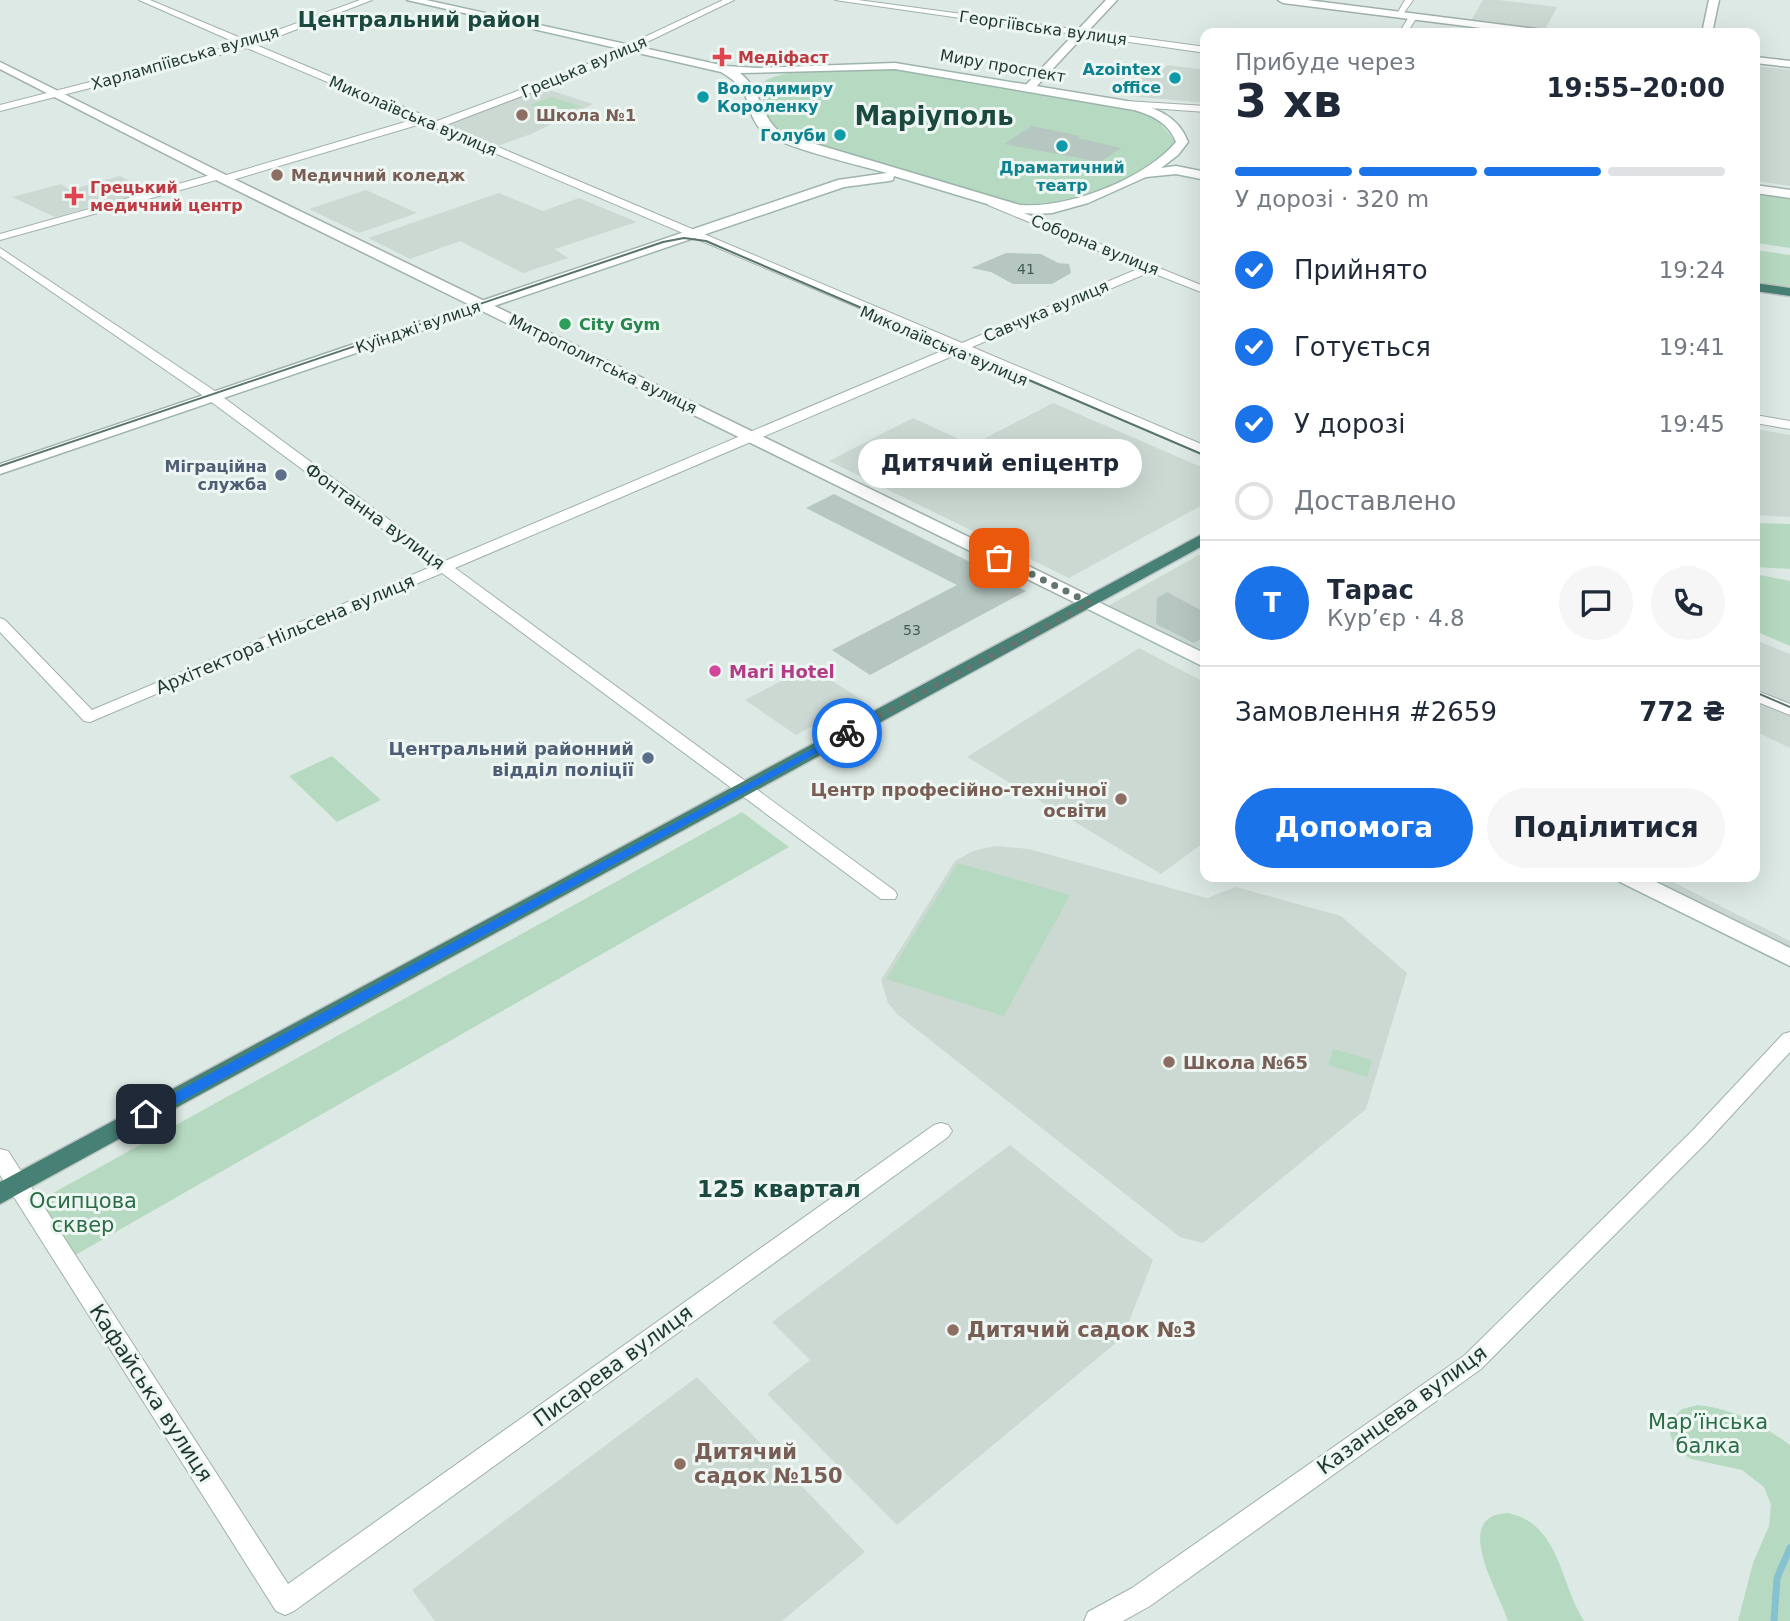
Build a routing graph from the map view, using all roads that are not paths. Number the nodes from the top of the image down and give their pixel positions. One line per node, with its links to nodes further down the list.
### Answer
1 (143, 0): 16 (street, Миколаївська вулиця)
2 (368, 0): 16 (street, Харлампіївська вулиця)
3 (412, 0): 17 (main road, Миру проспект)
4 (730, 0): 17 (street, Грецька вулиця)
5 (839, 0): 15 (street, Георгіївська вулиця)
6 (1112, 0): 15 (main road)
7 (1283, 0): 10 (main road)
8 (1409, 0): 10 (street)
9 (1714, 0): 14 (main road)
10 (1398, 15): 11 (main road)
11 (1413, 17): 12 (street); 13 (main road)
12 (1407, 28)
13 (1503, 28)
14 (1708, 28)
15 (1081, 33): 18 (street, Георгіївська вулиця); 25 (main road)
16 (247, 45): 26 (street, Харлампіївська вулиця); 30 (street, Миколаївська вулиця)
17 (632, 49): 22 (main road, Миру проспект); 31 (street, Грецька вулиця)
18 (1200, 49)
19 (1760, 61): 20 (main road)
20 (1790, 64)
21 (0, 65): 26 (main road, Митрополитська вулиця)
22 (725, 69): 23 (main road, Миру проспект); 24 (main road, Миру проспект)
23 (784, 70): 24 (main road, Миру проспект); 25 (main road, Миру проспект)
24 (751, 88): 33 (main road)
25 (1029, 88): 27 (main road, Миру проспект)
26 (56, 94): 28 (street, Харлампіївська вулиця); 37 (main road, Митрополитська вулиця)
27 (1118, 103): 29 (street); 32 (main road, Миру проспект)
28 (0, 108)
29 (1200, 109)
30 (423, 120): 31 (street, Миколаївська вулиця); 37 (street)
31 (436, 125): 42 (street, Миколаївська вулиця)
32 (1169, 156): 34 (main road); 35 (main road)
33 (845, 158): 38 (main road); 42 (main road, Куїнджі вулиця)
34 (1183, 171): 35 (main road); 36 (main road)
35 (1143, 174): 41 (main road)
36 (1200, 175)
37 (221, 178): 43 (street); 49 (main road, Митрополитська вулиця)
38 (919, 180): 41 (main road); 42 (main road, Куїнджі вулиця)
39 (1760, 190): 40 (main road)
40 (1790, 194)
41 (985, 200): 45 (street, Соборна вулиця)
42 (689, 233): 49 (main road, Куїнджі вулиця); 50 (street, Миколаївська вулиця)
43 (0, 237)
44 (0, 251): 51 (street, Фонтанна вулиця)
45 (1149, 268): 47 (street, Соборна вулиця); 50 (street, Савчука вулиця)
46 (1760, 288): 48 (highway)
47 (1200, 289)
48 (1790, 292)
49 (479, 303): 51 (main road, Куїнджі вулиця); 54 (main road, Митрополитська вулиця)
50 (958, 349): 54 (street, Савчука вулиця); 55 (street, Миколаївська вулиця); 56 (street, Миколаївська вулиця)
51 (210, 394): 57 (main road, Куїнджі вулиця); 58 (main road, Куїнджі вулиця); 60 (street, Фонтанна вулиця)
52 (1760, 420): 53 (street)
53 (1790, 425)
54 (750, 436): 60 (street, Архітектора Нільсена вулиця); 61 (main road, Митрополитська вулиця)
55 (1200, 449)
56 (1200, 455)
57 (0, 461)
58 (0, 468)
59 (1200, 540): 61 (highway)
60 (443, 566): 62 (street, Архітектора Нільсена вулиця); 68 (street, Фонтанна вулиця)
61 (1090, 603): 63 (main road, Митрополитська вулиця); 68 (highway)
62 (0, 623)
63 (1200, 659)
64 (1760, 688): 66 (street)
65 (1760, 697): 67 (street)
66 (1790, 701)
67 (1790, 710)
68 (744, 789): 70 (street, Фонтанна вулиця); 75 (highway)
69 (1638, 882): 71 (main road)
70 (888, 895)
71 (1790, 958)
72 (1790, 1039): 77 (street, Казанцева вулиця)
73 (941, 1130): 76 (street, Писарева вулиця)
74 (0, 1157): 75 (street, Кафайська вулиця)
75 (9, 1189): 76 (street, Кафайська вулиця)
76 (285, 1602)
77 (1097, 1621)

